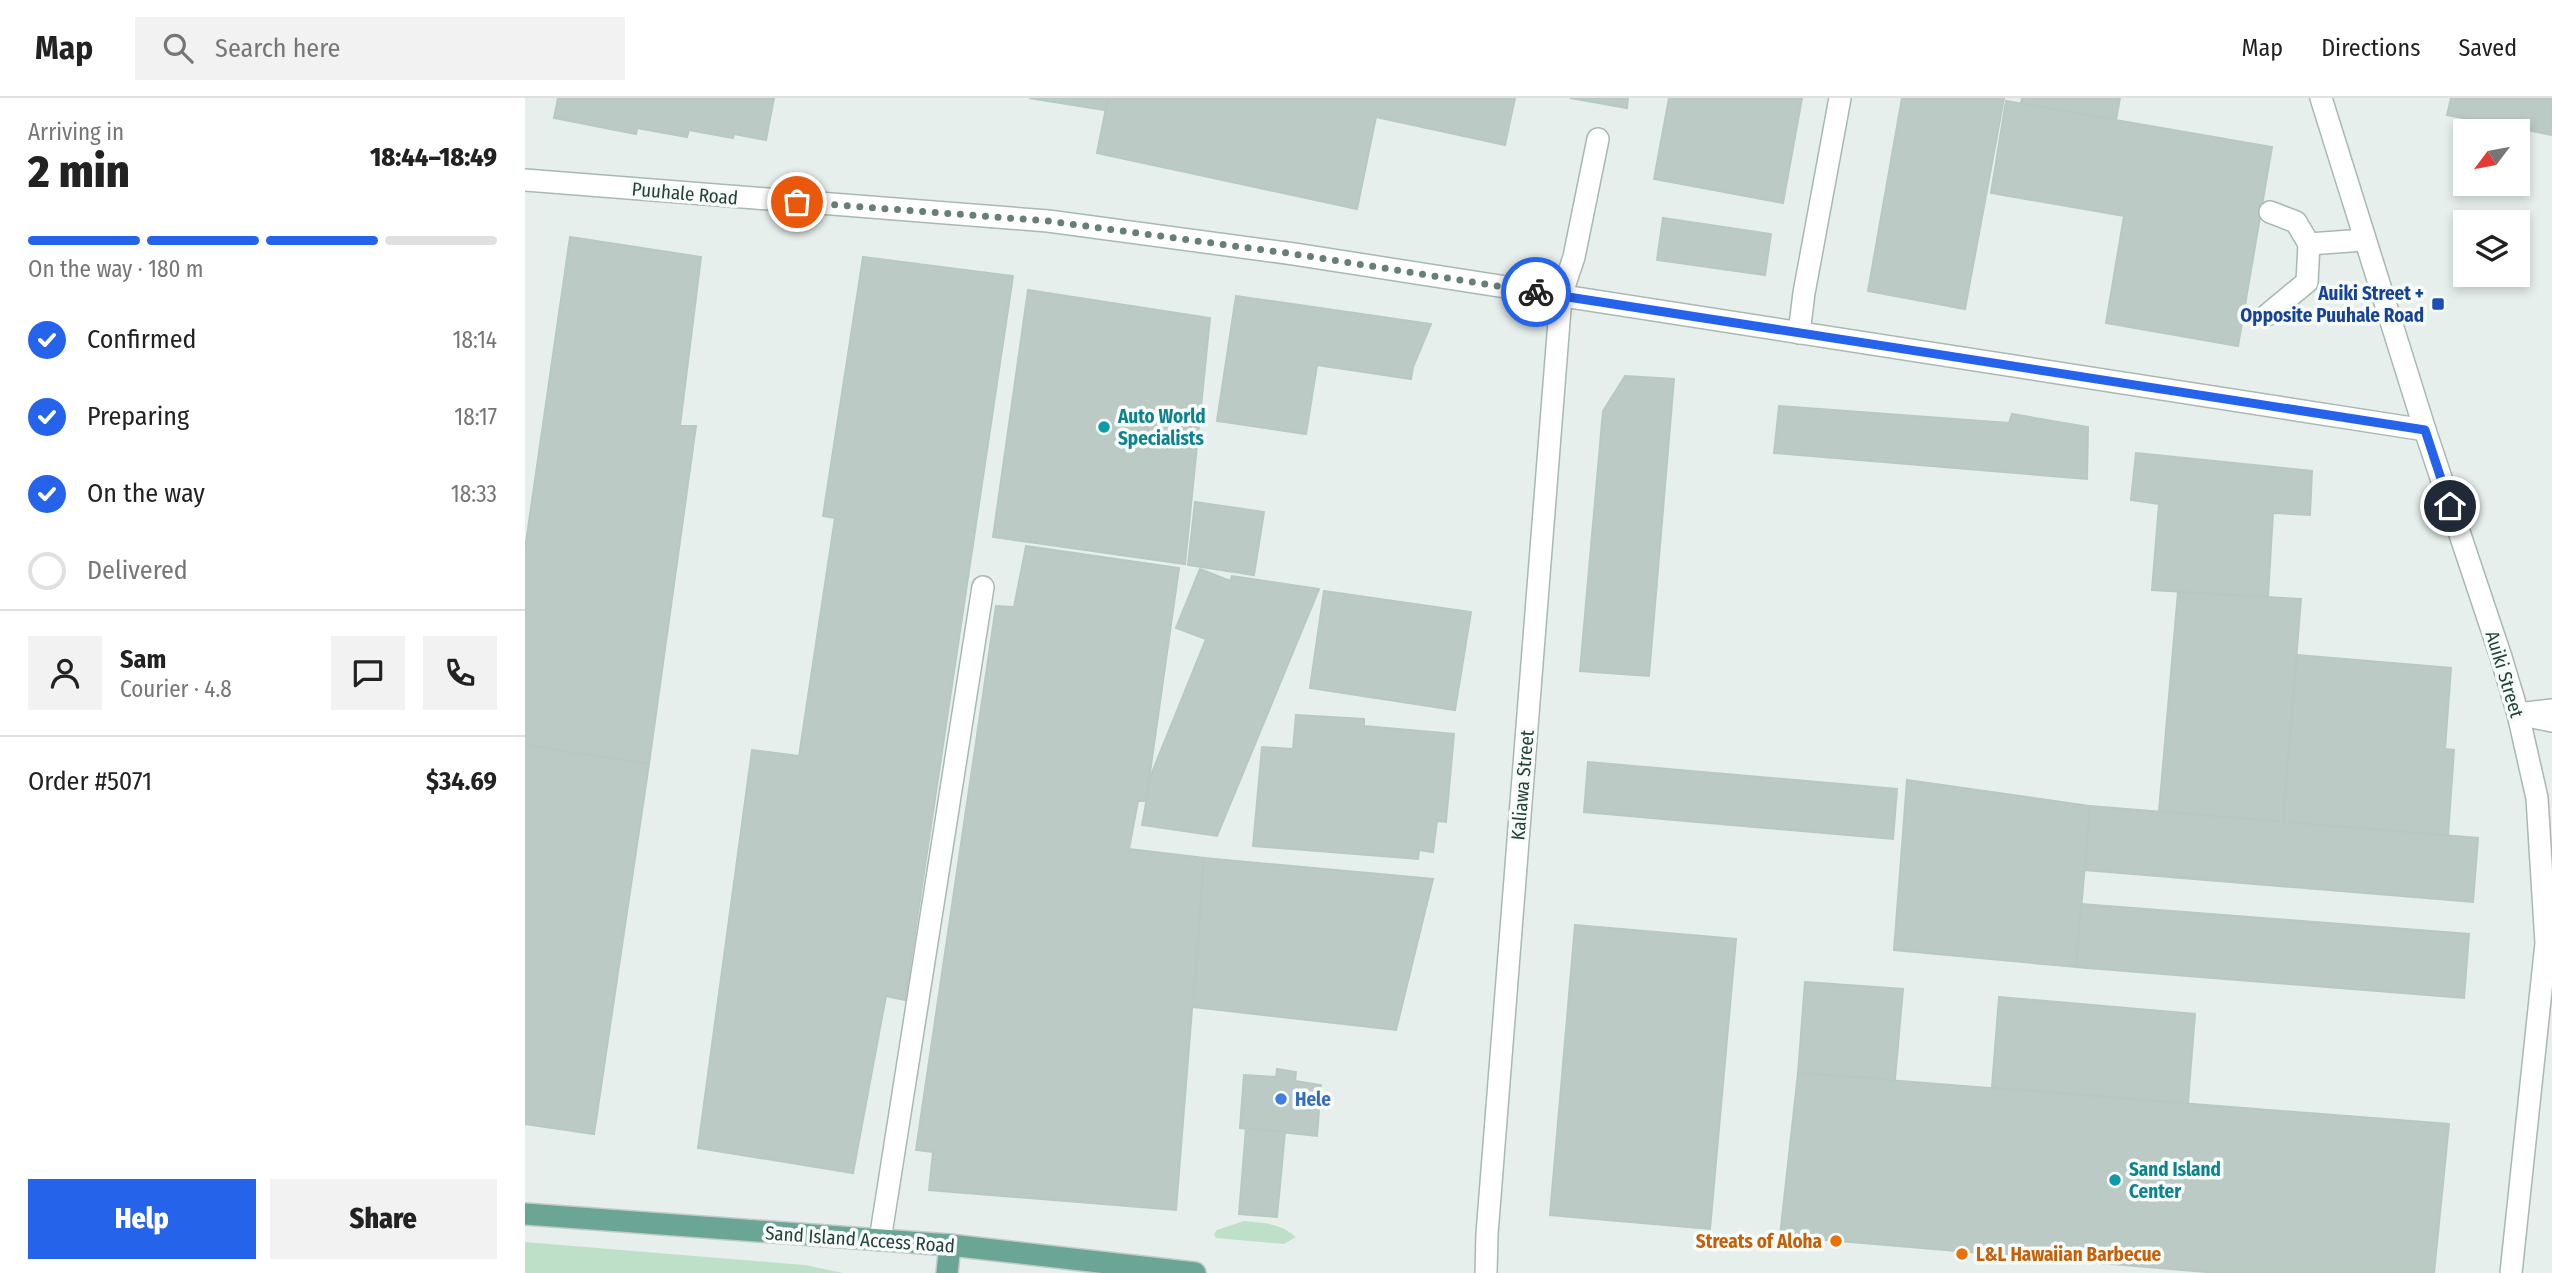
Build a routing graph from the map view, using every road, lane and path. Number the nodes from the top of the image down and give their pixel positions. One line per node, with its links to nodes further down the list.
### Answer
1 (1840, 98): 10 (street)
2 (2321, 98): 6 (street, Auiki Street)
3 (1598, 139): 8 (street, Kaliawa Street)
4 (525, 180): 8 (street, Puuhale Road)
5 (2270, 212): 7 (street)
6 (2364, 240): 7 (street); 11 (street, Auiki Street)
7 (2309, 244): 9 (street)
8 (1561, 296): 10 (street, Puuhale Road); 21 (street, Kaliawa Street)
9 (2267, 315)
10 (1799, 334): 11 (street, Puuhale Road)
11 (2425, 430): 14 (street, Auiki Street)
12 (982, 587): 17 (street)
13 (2552, 710): 14 (street)
14 (2518, 714): 15 (street); 22 (street, Auiki Street)
15 (2552, 721)
16 (525, 1214): 17 (main road, Sand Island Access Road)
17 (880, 1240): 18 (main road, Sand Island Access Road)
18 (950, 1245): 19 (main road); 20 (main road, Sand Island Access Road)
19 (947, 1273)
20 (1195, 1273)
21 (1486, 1273)
22 (2511, 1273)

